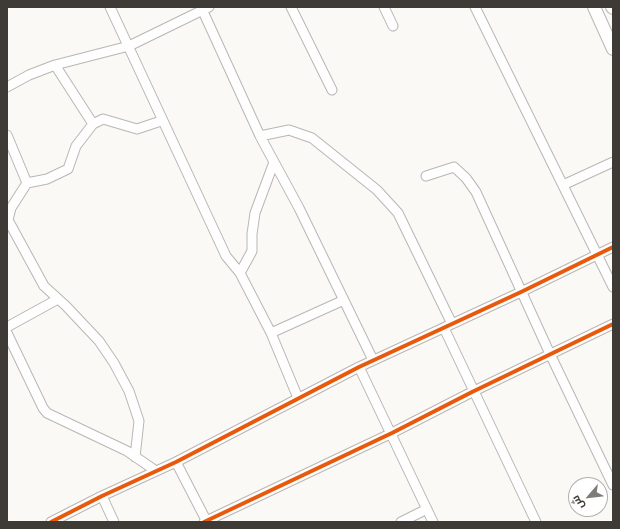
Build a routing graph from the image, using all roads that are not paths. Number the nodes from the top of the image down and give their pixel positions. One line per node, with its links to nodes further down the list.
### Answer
1 (110, 7): 8 (street)
2 (291, 7): 12 (street)
3 (384, 7): 7 (street)
4 (474, 7): 21 (street)
5 (594, 7): 9 (main road)
6 (204, 8): 8 (street); 16 (street)
7 (393, 26)
8 (129, 46): 10 (street); 13 (street)
9 (613, 49)
10 (55, 65): 11 (street); 14 (street)
11 (7, 87)
12 (332, 90)
13 (161, 121): 14 (street); 24 (street)
14 (93, 124): 20 (street)
15 (7, 135): 20 (street)
16 (260, 136): 17 (street); 30 (street)
17 (274, 162): 24 (street); 28 (street)
18 (613, 162): 21 (street)
19 (426, 176): 26 (street)
20 (27, 183): 27 (street)
21 (563, 185): 23 (street)
22 (613, 247): 23 (street)
23 (597, 255): 25 (street); 26 (street)
24 (240, 273): 33 (street)
25 (613, 287)
26 (521, 292): 30 (street); 34 (street)
27 (58, 298): 31 (street); 40 (street)
28 (344, 300): 33 (street); 35 (street)
29 (613, 324): 34 (street)
30 (448, 326): 35 (street); 37 (street)
31 (7, 327)
32 (7, 333): 40 (street)
33 (272, 333): 38 (street)
34 (550, 354): 37 (street); 43 (street)
35 (373, 360): 36 (street)
36 (359, 367): 38 (street); 39 (street)
37 (472, 392): 39 (street); 51 (street)
38 (298, 398): 41 (street)
39 (392, 433): 45 (street); 48 (street)
40 (135, 457): 42 (street)
41 (176, 462): 42 (street); 48 (street)
42 (156, 471): 44 (street)
43 (613, 485)
44 (102, 496): 46 (street); 47 (street)
45 (427, 509): 49 (street); 50 (street)
46 (51, 522)
47 (114, 522)
48 (206, 522)
49 (401, 522)
50 (433, 522)
51 (536, 522)

